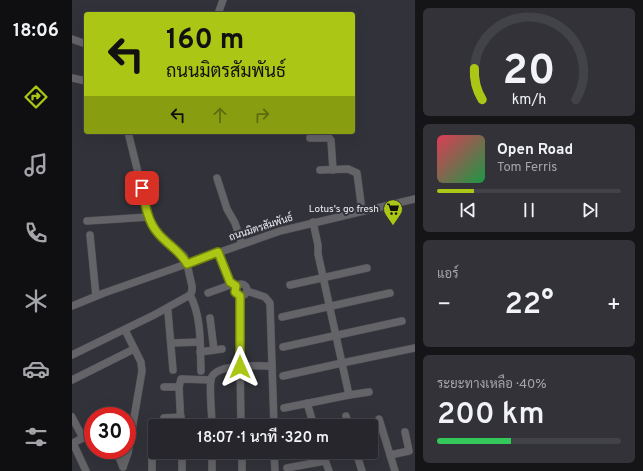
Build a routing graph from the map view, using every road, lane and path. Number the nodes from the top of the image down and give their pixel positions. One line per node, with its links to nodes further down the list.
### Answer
1 (223, 0): 2 (street)
2 (219, 12)
3 (72, 39): 4 (street)
4 (84, 43)
5 (72, 78): 6 (street)
6 (84, 81)
7 (128, 134): 14 (street)
8 (310, 138): 10 (street)
9 (320, 170): 10 (street)
10 (333, 170): 13 (street)
11 (217, 178): 18 (street)
12 (415, 199): 13 (street, ถนนมิตรสัมพันธ์)
13 (362, 211): 16 (street, ถนนมิตรสัมพันธ์)
14 (148, 217): 15 (street); 20 (street)
15 (87, 222)
16 (311, 223): 18 (street, ถนนมิตรสัมพันธ์); 22 (street)
17 (90, 235): 29 (street)
18 (242, 244): 19 (street, ถนนมิตรสัมพันธ์)
19 (220, 251): 20 (street, ถนนมิตรสัมพันธ์); 23 (street)
20 (187, 264): 28 (street); 29 (street, ถนนมิตรสัมพันธ์)
21 (367, 268): 22 (street)
22 (323, 278): 24 (street); 32 (street)
23 (234, 285): 25 (street); 26 (street); 30 (street)
24 (290, 285)
25 (247, 291): 30 (street); 49 (street)
26 (208, 293)
27 (390, 293): 32 (street)
28 (190, 295): 37 (street); 39 (street)
29 (96, 296): 31 (street, ถนนมิตรสัมพันธ์)
30 (240, 296): 50 (street)
31 (72, 306)
32 (330, 307): 34 (street); 38 (street)
33 (168, 312): 40 (street)
34 (282, 317)
35 (210, 318): 45 (street)
36 (402, 321): 38 (street)
37 (125, 330): 43 (street); 47 (street)
38 (336, 335): 41 (street); 48 (street)
39 (200, 342): 40 (street); 46 (street)
40 (172, 343): 51 (street)
41 (283, 347)
42 (415, 348): 48 (street)
43 (134, 349): 54 (street); 61 (street)
44 (222, 349): 45 (street)
45 (214, 350): 46 (street)
46 (200, 352): 52 (street)
47 (72, 355)
48 (342, 363): 53 (street); 59 (street)
49 (272, 366): 50 (street); 69 (street)
50 (240, 367): 55 (street); 68 (street)
51 (173, 370)
52 (201, 371)
53 (283, 376)
54 (72, 380)
55 (211, 380): 57 (street); 67 (street)
56 (164, 387): 57 (street)
57 (179, 387): 65 (street)
58 (369, 392): 59 (street)
59 (348, 395): 60 (street)
60 (307, 403): 62 (street); 70 (street)
61 (135, 407)
62 (284, 408)
63 (346, 416): 71 (street)
64 (72, 417): 74 (street)
65 (181, 417): 66 (street)
66 (164, 418)
67 (212, 419)
68 (241, 419)
69 (274, 419)
70 (312, 419)
71 (347, 419)
72 (380, 419): 75 (street)
73 (405, 432): 75 (street)
74 (82, 438): 86 (street)
75 (390, 455): 94 (street)
76 (120, 459): 77 (street)
77 (126, 459)
78 (152, 459): 87 (street)
79 (182, 459): 88 (street)
80 (212, 459): 89 (street)
81 (242, 459): 90 (street)
82 (274, 459): 91 (street)
83 (358, 459): 93 (street)
84 (325, 461): 85 (street); 92 (street)
85 (287, 468)
86 (86, 471)
87 (152, 471)
88 (182, 471)
89 (212, 471)
90 (242, 471)
91 (275, 471)
92 (328, 471)
93 (362, 471)
94 (395, 471)

